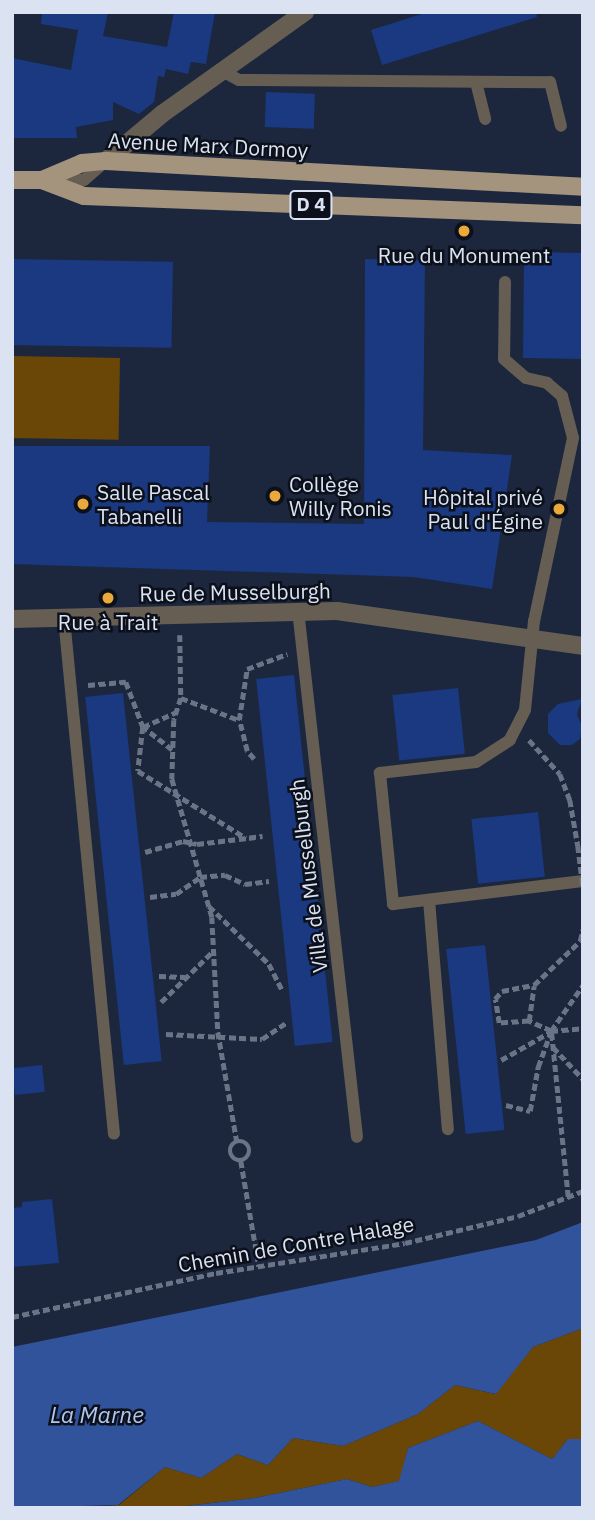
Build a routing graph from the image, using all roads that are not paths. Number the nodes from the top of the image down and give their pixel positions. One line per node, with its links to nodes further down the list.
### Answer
1 (305, 12): 2 (street)
2 (222, 71): 3 (lane); 6 (street)
3 (476, 82): 4 (lane); 5 (lane)
4 (485, 118)
5 (561, 126)
6 (106, 161): 8 (main road, Avenue Marx Dormoy / D 4); 9 (main road, Avenue Marx Dormoy / D 4)
7 (12, 180): 8 (main road, D 4)
8 (42, 180): 10 (main road, D 4)
9 (583, 187)
10 (583, 215)
11 (505, 282): 15 (lane)
12 (298, 610): 13 (street, Rue de Musselburgh); 15 (street, Rue de Musselburgh); 21 (lane, Villa de Musselburgh)
13 (64, 618): 14 (street, Rue de Musselburgh); 20 (lane)
14 (12, 619)
15 (531, 640): 16 (street, Rue de Musselburgh); 18 (lane)
16 (583, 646)
17 (583, 884): 18 (lane)
18 (429, 900): 19 (lane)
19 (448, 1129)
20 (114, 1133)
21 (357, 1137)

